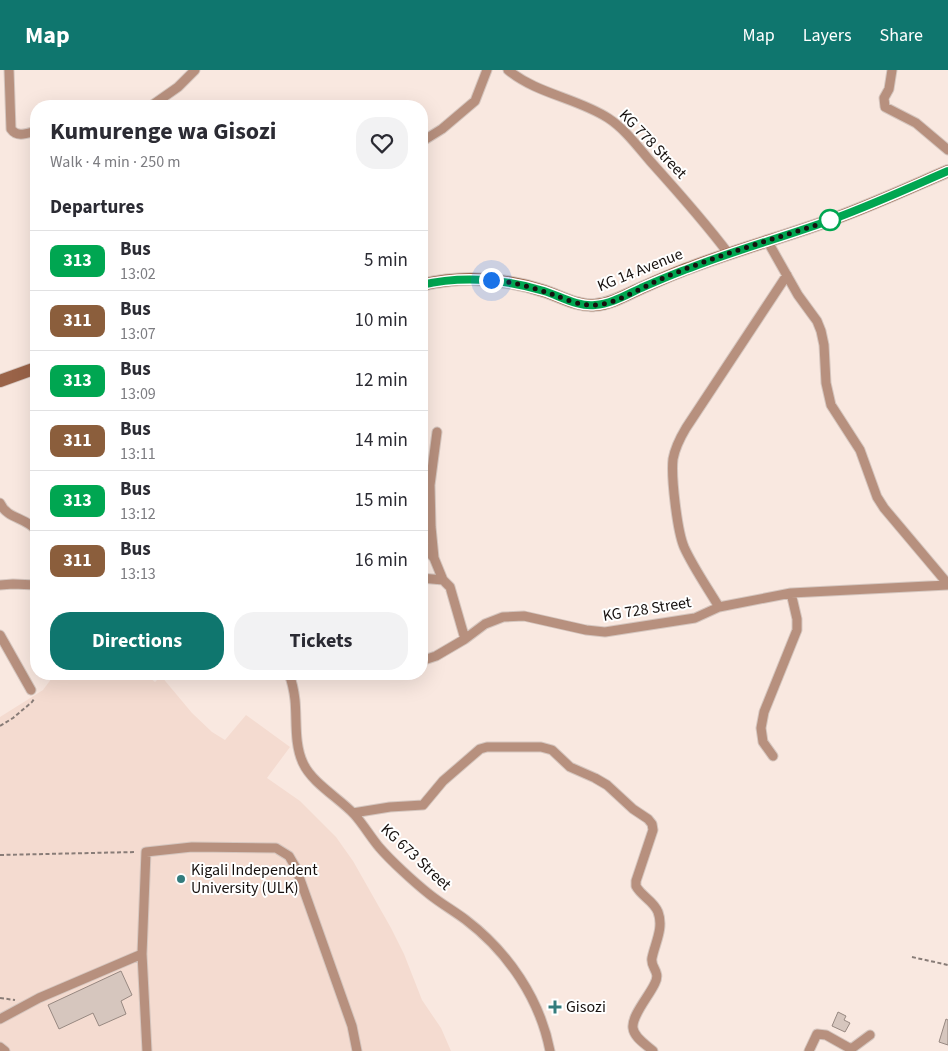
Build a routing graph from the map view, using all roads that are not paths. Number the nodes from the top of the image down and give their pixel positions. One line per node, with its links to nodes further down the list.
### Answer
1 (9, 70): 7 (street)
2 (194, 70): 6 (street)
3 (487, 70): 8 (street)
4 (508, 70): 12 (street, KG 778 Street)
5 (892, 70): 9 (street)
6 (160, 100)
7 (30, 132)
8 (428, 138)
9 (948, 150)
10 (948, 171): 11 (main road, KG 14 Avenue)
11 (768, 242): 12 (main road, KG 14 Avenue); 13 (street)
12 (728, 253): 14 (main road, KG 14 Avenue)
13 (787, 275): 26 (street); 28 (street)
14 (428, 283)
15 (30, 370): 16 (main road)
16 (0, 382)
17 (438, 432): 21 (street)
18 (0, 503): 19 (street)
19 (30, 525)
20 (428, 551): 21 (street)
21 (434, 558): 23 (street)
22 (428, 579): 23 (street)
23 (443, 580): 30 (street)
24 (0, 585): 25 (street)
25 (30, 585)
26 (948, 585): 27 (street, KG 728 Street)
27 (791, 592): 28 (street, KG 728 Street); 34 (street)
28 (719, 607): 30 (street, KG 728 Street)
29 (0, 635): 33 (street)
30 (465, 639): 31 (street, KG 728 Street)
31 (428, 659)
32 (290, 680): 35 (street, KG 673 Street)
33 (31, 690)
34 (772, 756)
35 (353, 813): 43 (street, KG 673 Street); 44 (street)
36 (142, 954): 37 (street); 41 (street); 42 (street)
37 (0, 1018)
38 (870, 1034): 45 (street)
39 (0, 1047): 40 (street)
40 (5, 1051)
41 (146, 1051)
42 (357, 1051)
43 (550, 1051)
44 (653, 1051)
45 (809, 1051)

